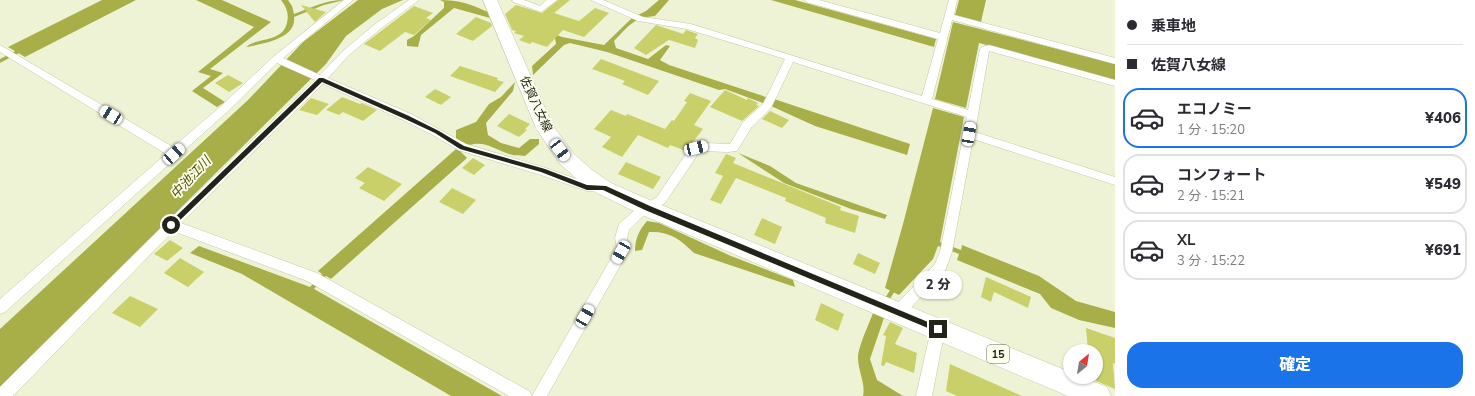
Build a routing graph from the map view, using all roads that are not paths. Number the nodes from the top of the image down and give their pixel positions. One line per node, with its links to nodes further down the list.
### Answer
1 (350, 0): 13 (street)
2 (415, 0): 15 (street)
3 (490, 0): 22 (main road, 佐賀八女線 / 15)
4 (516, 0): 5 (street)
5 (553, 0)
6 (595, 0): 12 (street)
7 (809, 0): 10 (street)
8 (953, 0): 9 (street)
9 (948, 16): 10 (street); 14 (street)
10 (943, 37): 17 (street)
11 (0, 48): 20 (street)
12 (790, 58): 17 (street); 23 (street)
13 (277, 59): 15 (street); 20 (street)
14 (1115, 61)
15 (321, 80): 22 (street); 24 (street)
16 (1115, 83): 18 (street)
17 (926, 101): 18 (street)
18 (973, 115): 19 (street)
19 (969, 134): 21 (street); 26 (street)
20 (174, 154): 25 (street)
21 (1115, 181)
22 (604, 188): 23 (main road, 佐賀八女線 / 15)
23 (647, 208): 26 (main road, 佐賀八女線 / 15); 30 (street)
24 (171, 225): 28 (street); 29 (street)
25 (0, 308)
26 (898, 312): 27 (main road, 15)
27 (938, 329): 31 (street); 32 (main road, 15)
28 (2, 396)
29 (524, 396)
30 (539, 396)
31 (924, 396)
32 (1098, 396)

